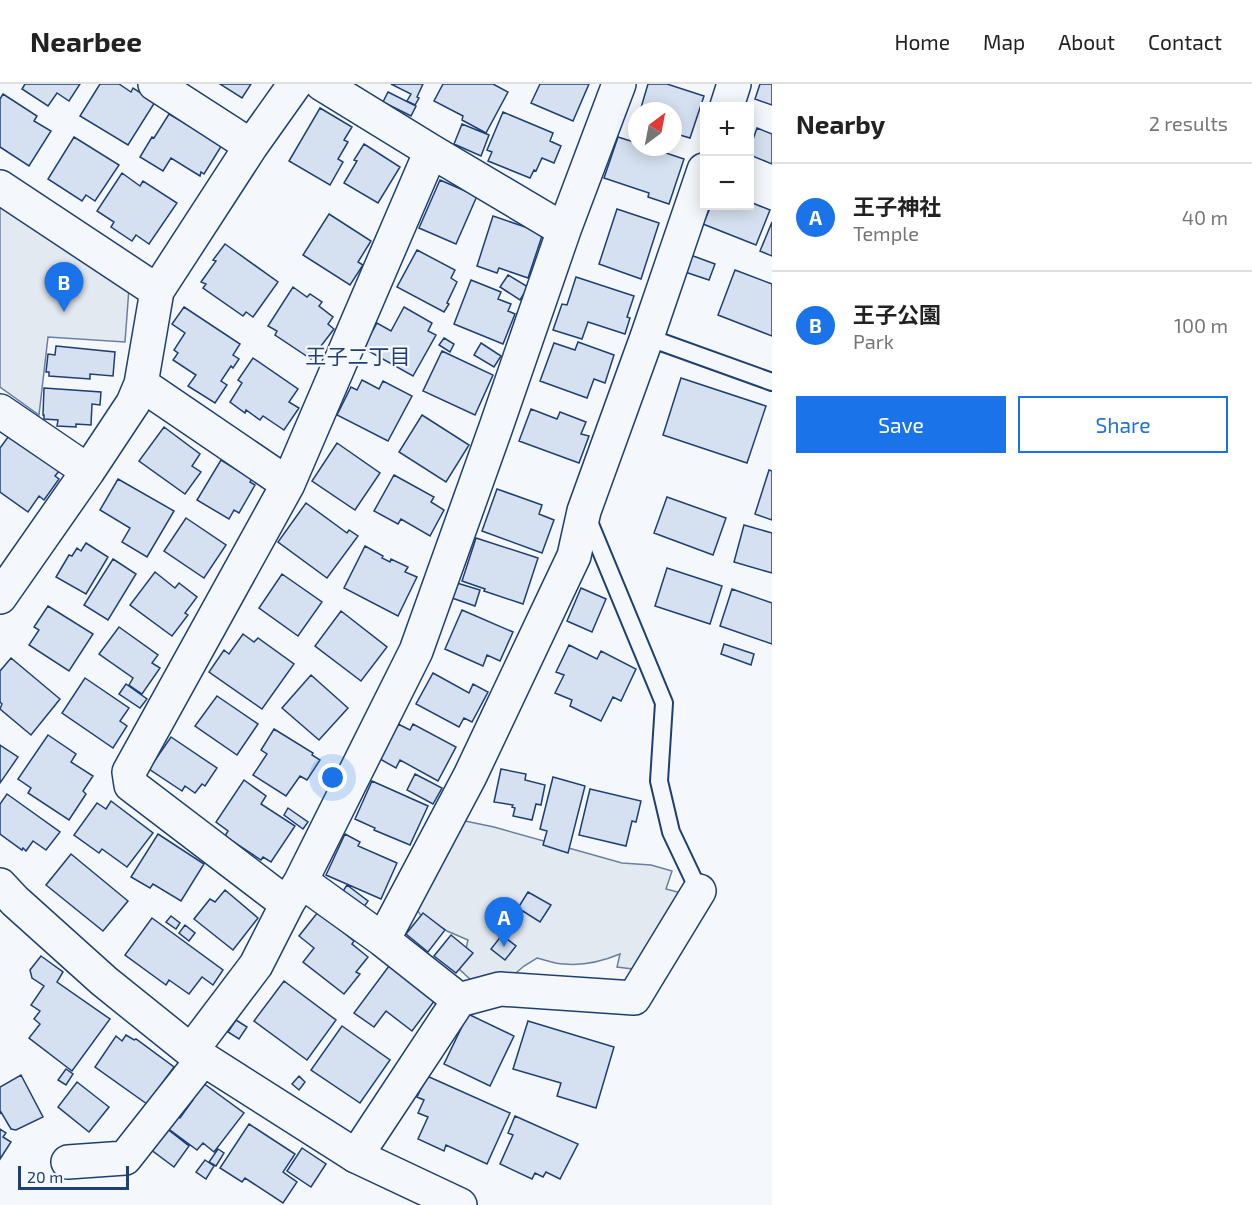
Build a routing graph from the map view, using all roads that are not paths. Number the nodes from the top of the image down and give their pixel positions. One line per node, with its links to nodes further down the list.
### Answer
1 (156, 84): 7 (street)
2 (295, 84): 7 (street)
3 (322, 84): 8 (street)
4 (619, 84): 11 (street)
5 (735, 84): 6 (street)
6 (728, 102)
7 (251, 146): 12 (street)
8 (430, 151): 11 (street); 18 (street)
9 (700, 184): 13 (street)
10 (0, 188): 12 (street)
11 (564, 230): 23 (street)
12 (157, 291): 15 (street)
13 (647, 337): 14 (lane); 19 (street)
14 (772, 382)
15 (141, 384): 17 (street); 18 (street)
16 (0, 411): 17 (street)
17 (88, 471): 20 (street)
18 (288, 484): 23 (street)
19 (584, 511): 22 (lane); 24 (street)
20 (0, 597)
21 (0, 885): 26 (street)
22 (699, 891): 25 (street)
23 (294, 893): 24 (street); 26 (street)
24 (383, 940): 25 (street)
25 (459, 1000): 27 (street)
26 (197, 1055): 27 (street); 28 (street)
27 (356, 1156): 29 (street)
28 (68, 1162)
29 (460, 1205)

